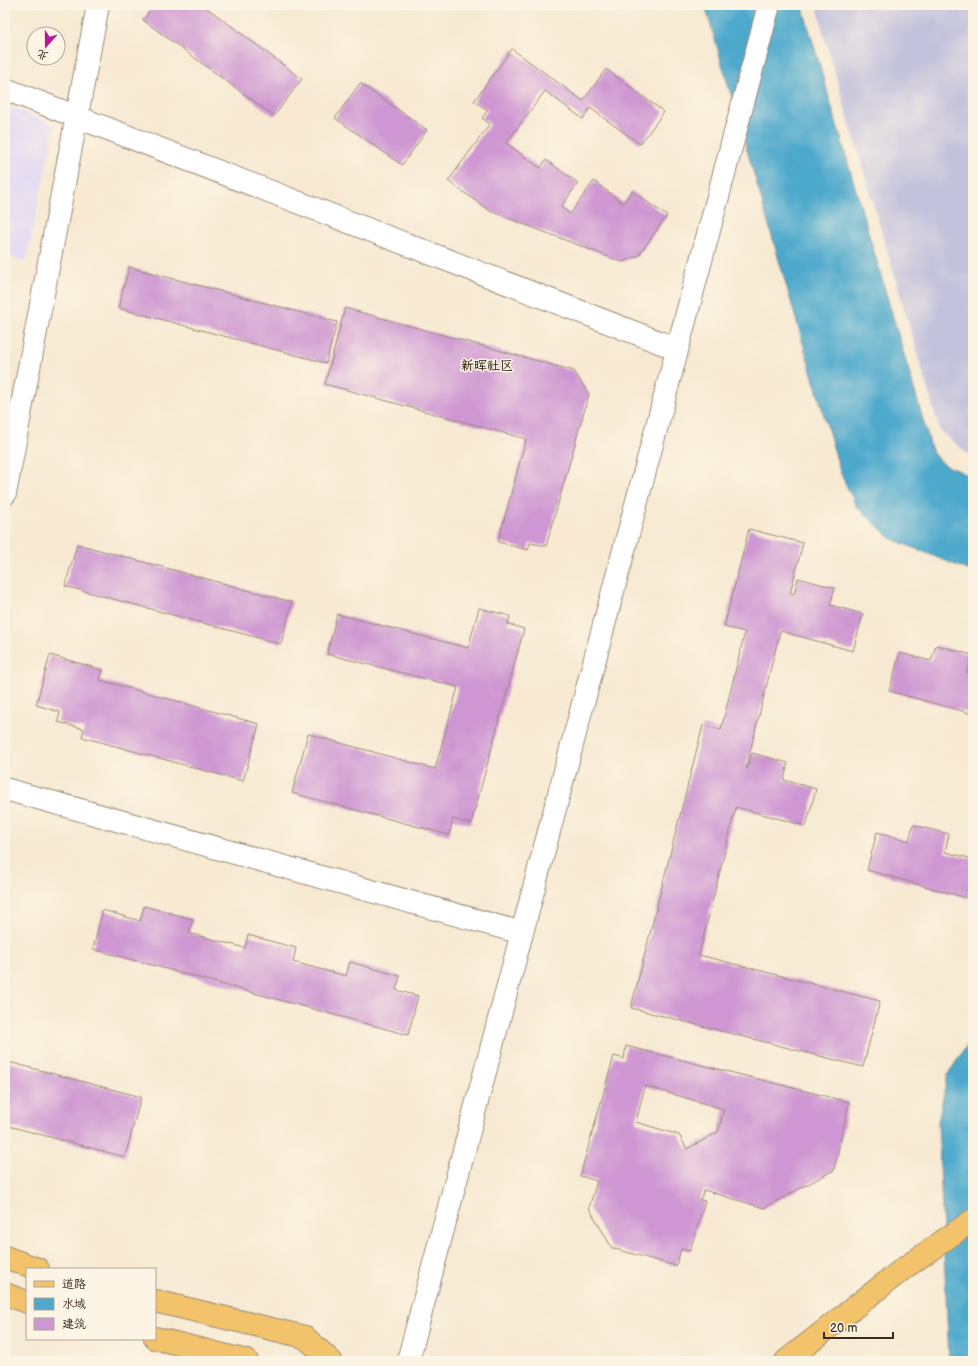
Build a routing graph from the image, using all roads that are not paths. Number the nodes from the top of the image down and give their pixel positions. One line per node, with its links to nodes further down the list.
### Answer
1 (98, 5): 4 (street)
2 (769, 5): 5 (street)
3 (5, 89): 4 (street)
4 (76, 117): 5 (street); 6 (street)
5 (677, 350): 8 (street)
6 (5, 494)
7 (5, 789): 8 (street)
8 (522, 933): 18 (street)
9 (973, 1220): 19 (main road)
10 (5, 1257): 11 (main road)
11 (35, 1268)
12 (5, 1294): 14 (main road)
13 (156, 1301): 17 (main road)
14 (26, 1302)
15 (156, 1338): 16 (main road)
16 (247, 1361)
17 (331, 1361)
18 (408, 1361)
19 (786, 1361)

